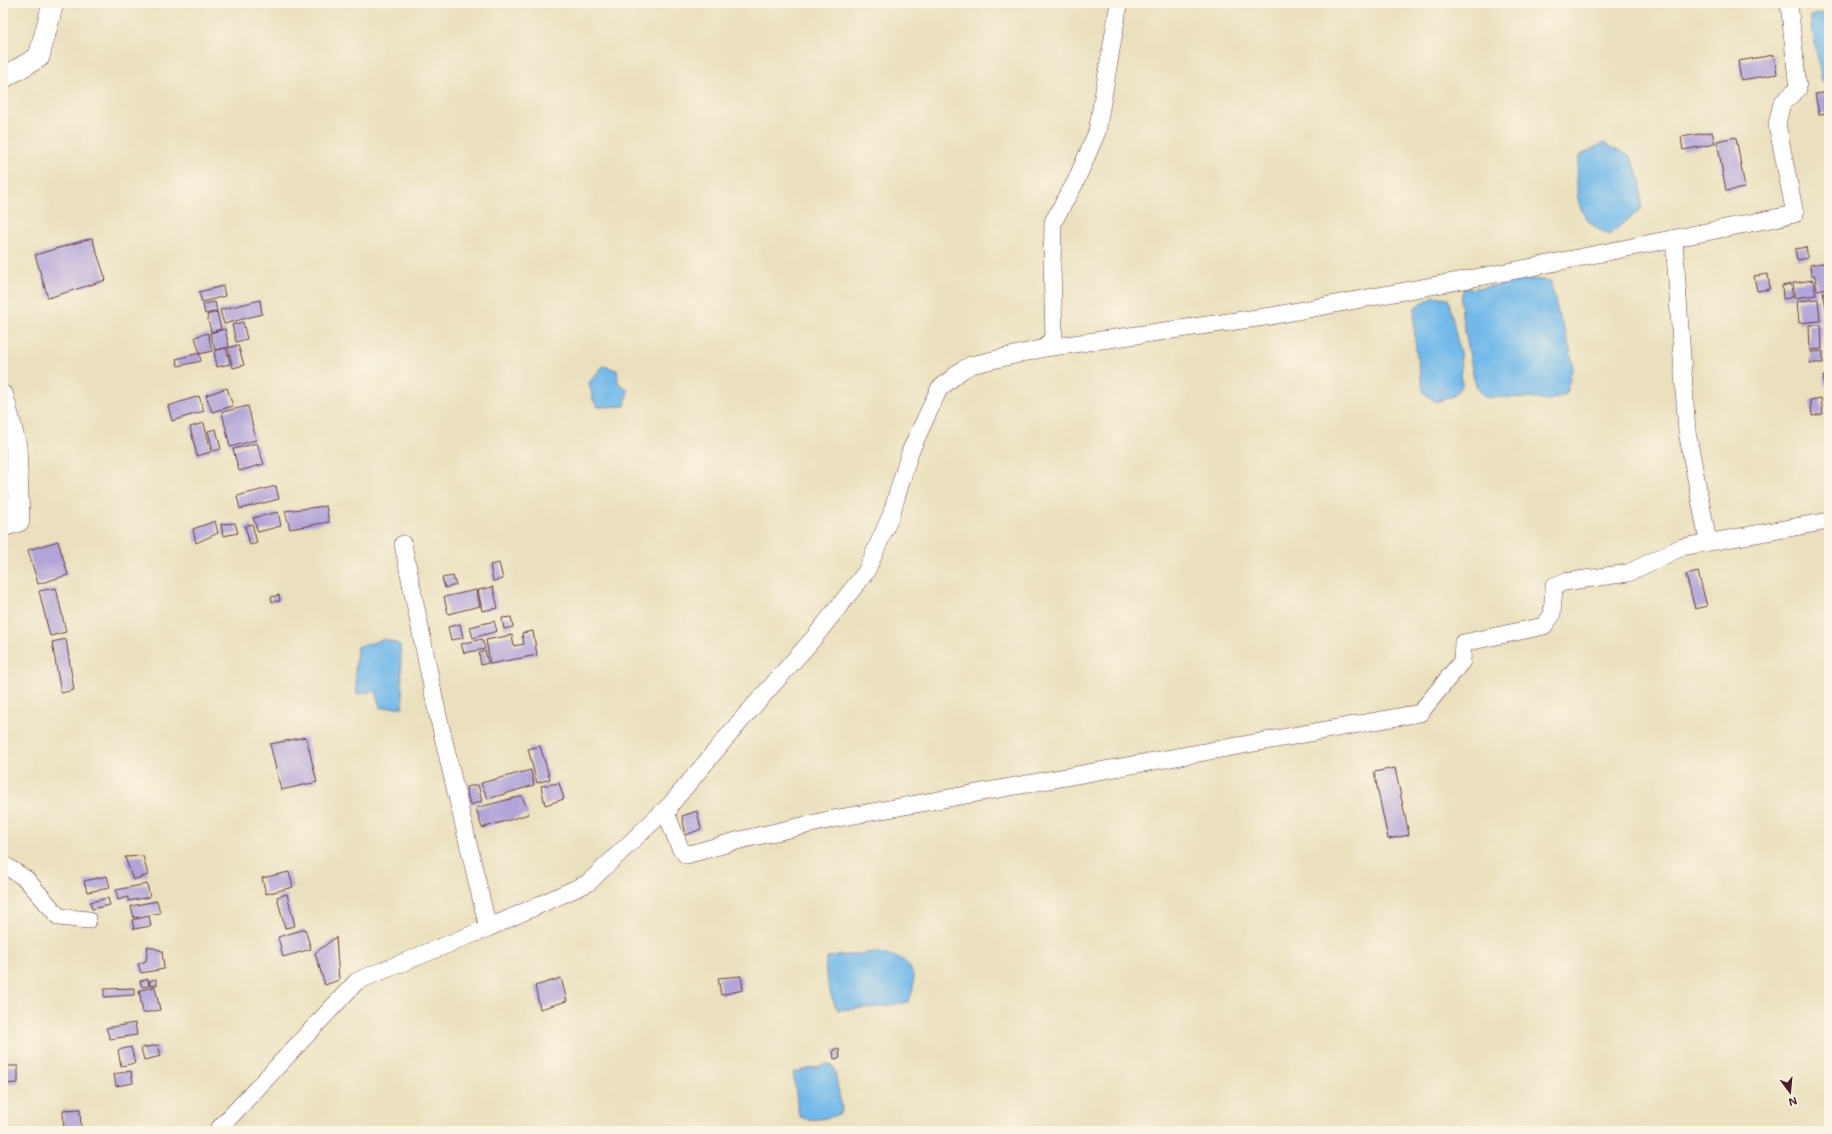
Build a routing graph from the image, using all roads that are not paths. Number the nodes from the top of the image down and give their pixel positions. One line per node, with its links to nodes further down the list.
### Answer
1 (53, 3): 4 (street)
2 (1119, 3): 6 (street)
3 (1793, 4): 5 (street)
4 (3, 78)
5 (1674, 238): 6 (street); 10 (street)
6 (1045, 348): 12 (street)
7 (3, 396): 9 (street)
8 (1829, 522): 10 (street)
9 (3, 526)
10 (1708, 541): 12 (street)
11 (403, 544): 15 (street)
12 (671, 804): 15 (street)
13 (3, 864): 14 (street)
14 (88, 920)
15 (488, 928): 16 (street)
16 (218, 1131)

